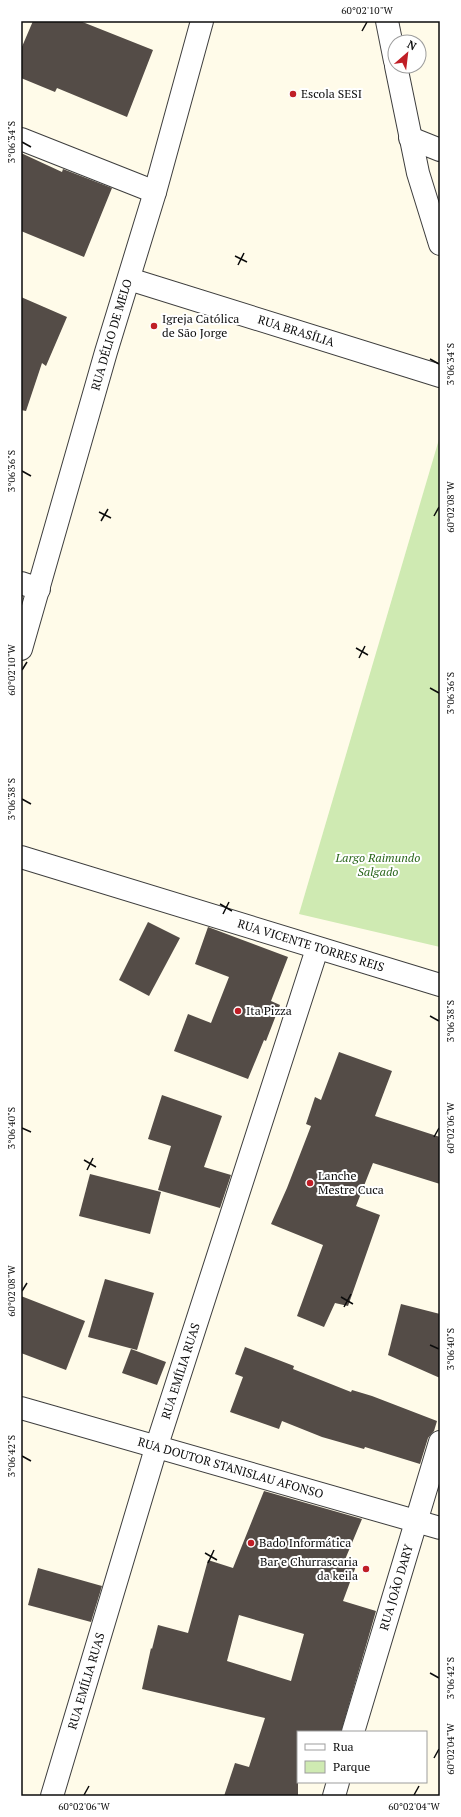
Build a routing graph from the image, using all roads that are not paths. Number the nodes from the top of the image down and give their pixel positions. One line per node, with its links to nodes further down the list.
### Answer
1 (202, 21): 8 (street, RUA DÉLIO DE MELO)
2 (387, 21): 3 (street)
3 (390, 34)
4 (398, 74): 5 (street)
5 (410, 138): 7 (street); 9 (street)
6 (21, 139): 8 (street)
7 (440, 150)
8 (155, 192): 10 (street, RUA DÉLIO DE MELO)
9 (440, 244)
10 (130, 278): 11 (street, RUA BRASÍLIA); 12 (street, RUA DÉLIO DE MELO)
11 (440, 376)
12 (30, 586): 13 (street, RUA DÉLIO DE MELO)
13 (21, 649)
14 (21, 857): 15 (street, RUA VICENTE TORRES REIS)
15 (317, 949): 16 (street, RUA VICENTE TORRES REIS); 19 (street, RUA EMÍLIA RUAS)
16 (440, 985)
17 (21, 1408): 19 (street, RUA DOUTOR STANISLAU AFONSO)
18 (440, 1442): 20 (street, RUA JOÃO DARY)
19 (157, 1446): 20 (street, RUA DOUTOR STANISLAU AFONSO); 24 (street, RUA EMÍLIA RUAS)
20 (415, 1521): 21 (street, RUA DOUTOR STANISLAU AFONSO); 22 (street, RUA JOÃO DARY)
21 (440, 1528)
22 (353, 1731)
23 (338, 1783): 25 (street)
24 (52, 1796)
25 (334, 1796)

